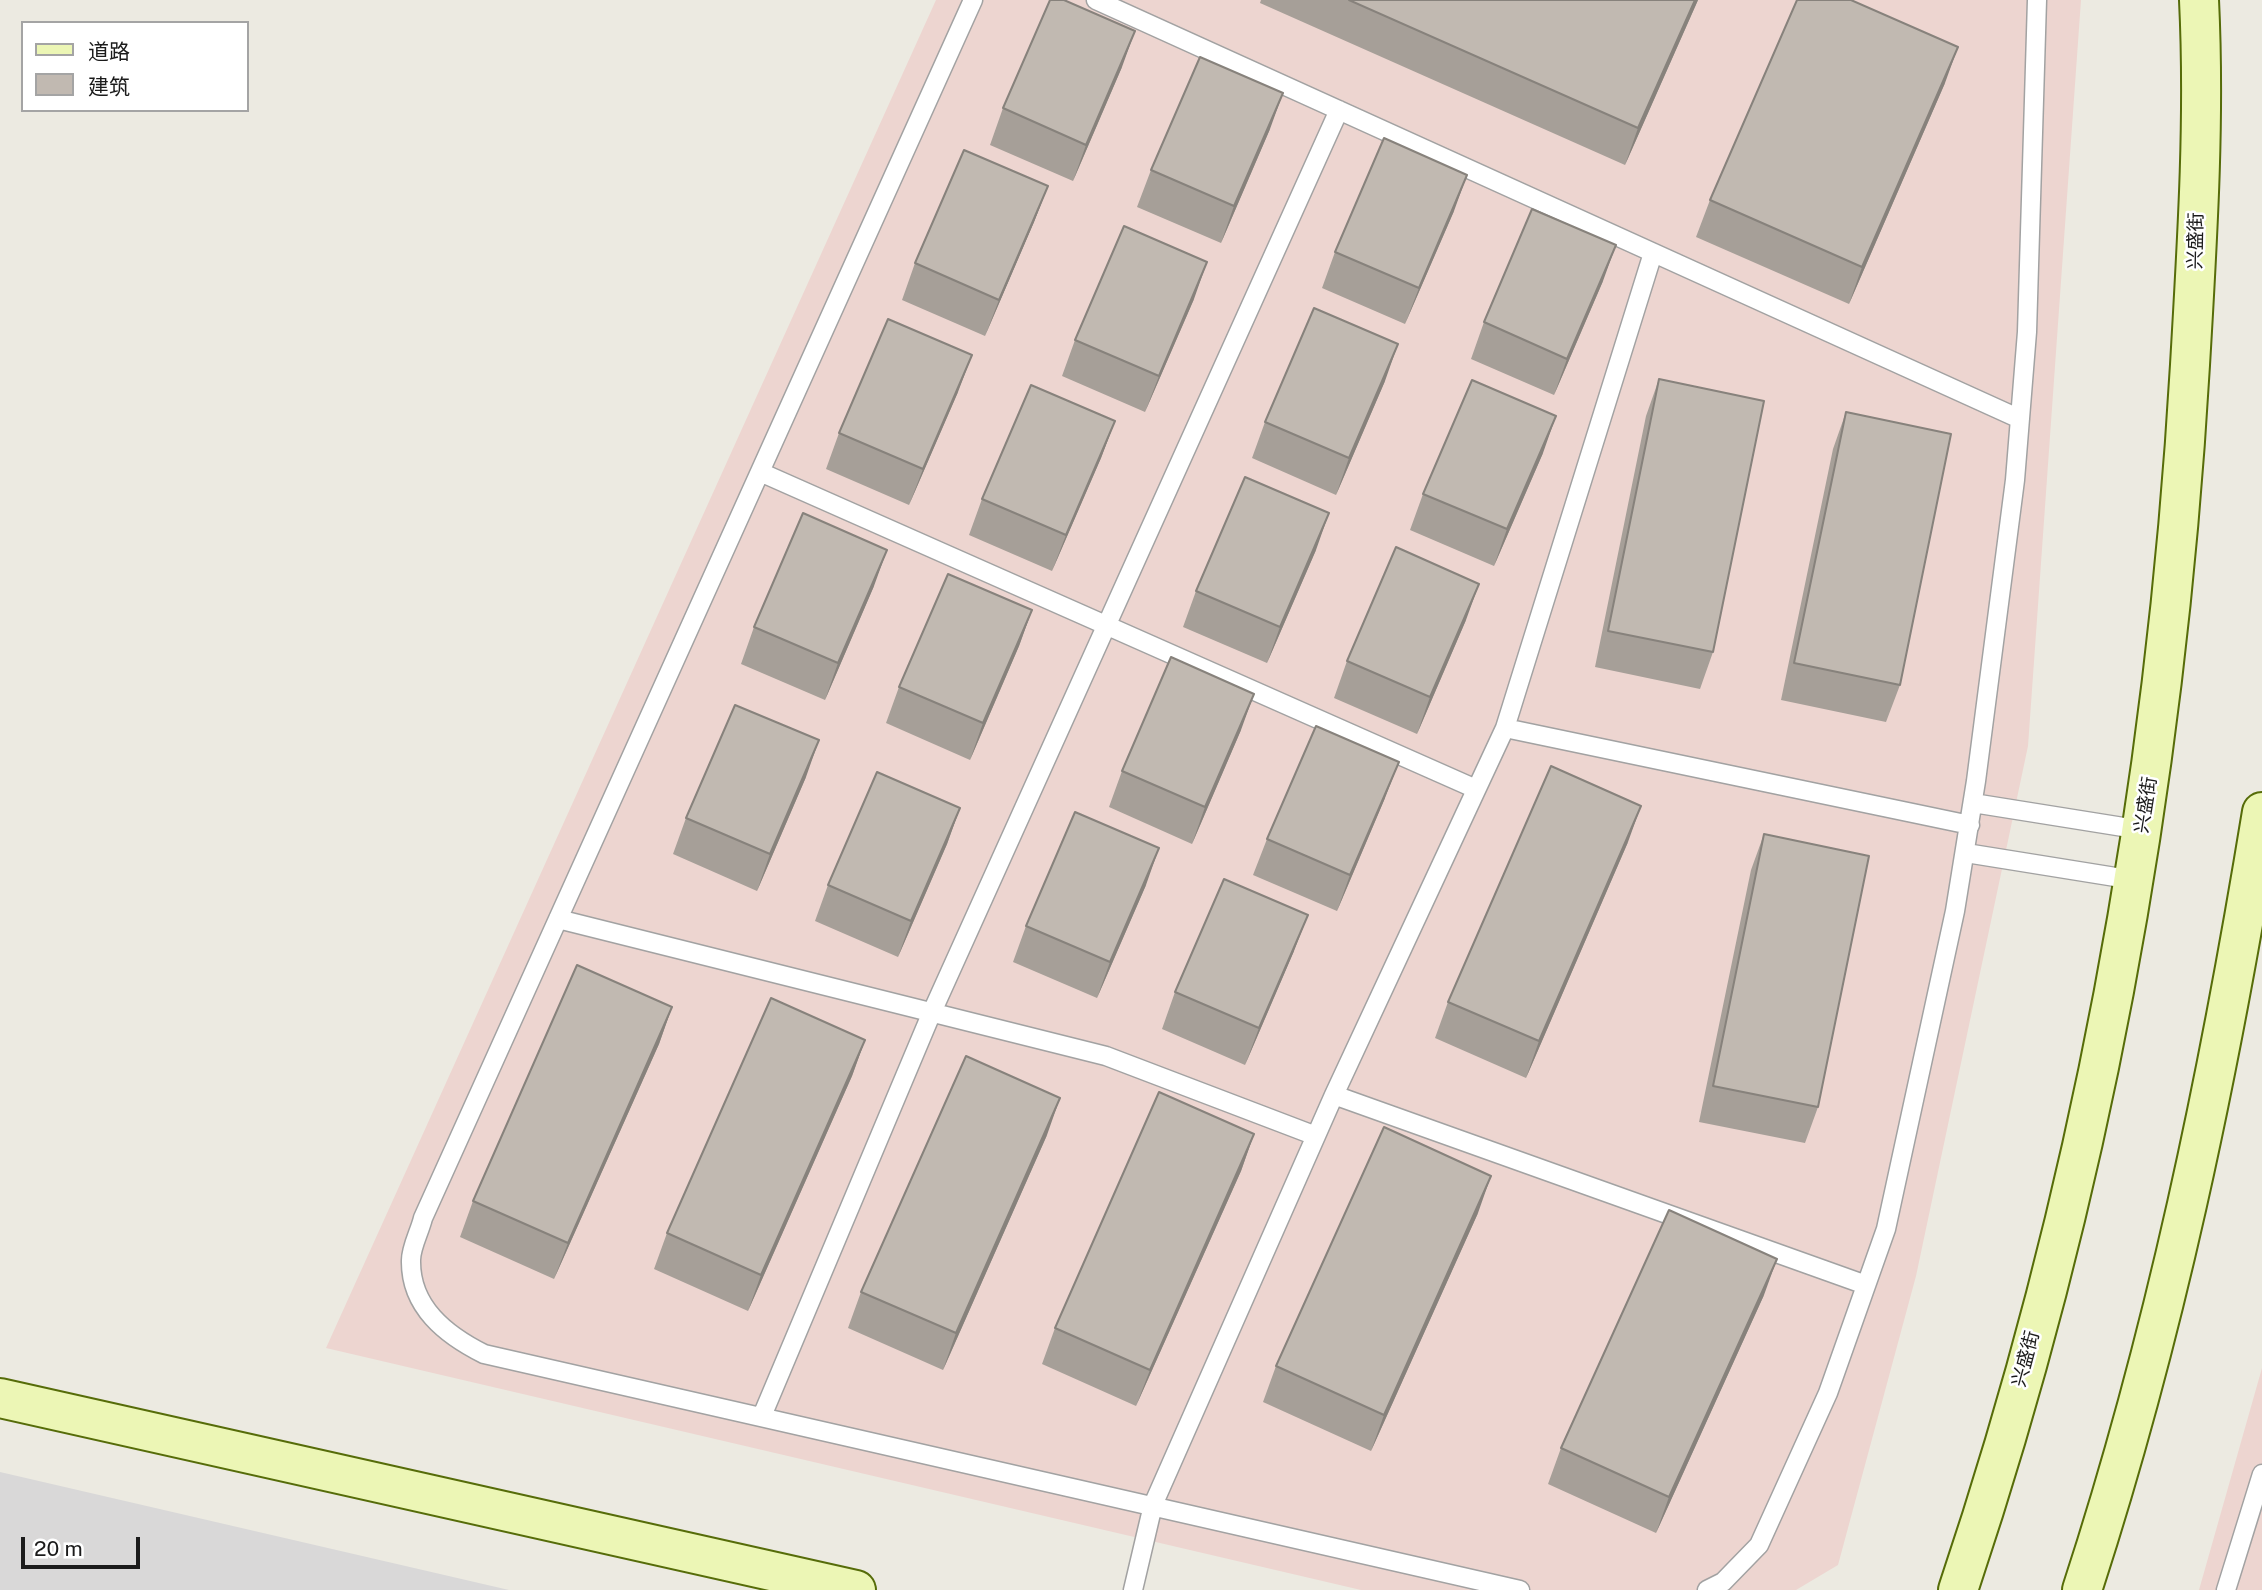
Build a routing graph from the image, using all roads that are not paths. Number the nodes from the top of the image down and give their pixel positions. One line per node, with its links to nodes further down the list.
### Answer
1 (973, 0): 8 (lane)
2 (1096, 0): 5 (lane)
3 (2037, 0): 7 (lane)
4 (2199, 0): 15 (main road, 兴盛街)
5 (1339, 110): 6 (lane); 9 (lane)
6 (1653, 253): 7 (lane); 10 (lane)
7 (2020, 419): 12 (lane)
8 (760, 472): 9 (lane); 18 (lane)
9 (1106, 627): 11 (lane); 19 (lane)
10 (1505, 728): 11 (lane); 14 (lane)
11 (1476, 789): 20 (lane)
12 (1973, 803): 14 (lane); 15 (lane)
13 (2262, 812): 32 (main road)
14 (1970, 825): 16 (lane)
15 (2142, 830): 17 (main road, 兴盛街)
16 (1966, 853): 17 (lane); 22 (lane)
17 (2134, 880): 31 (main road, 兴盛街)
18 (558, 919): 19 (lane); 24 (lane)
19 (932, 1012): 21 (lane); 24 (lane)
20 (1334, 1095): 21 (lane); 22 (lane)
21 (1316, 1136): 26 (lane)
22 (1866, 1285): 30 (lane)
23 (0, 1398): 27 (main road)
24 (762, 1416): 26 (lane)
25 (2262, 1474): 33 (lane)
26 (1153, 1505): 28 (lane); 29 (lane)
27 (856, 1590)
28 (1133, 1590)
29 (1520, 1590)
30 (1707, 1590)
31 (1958, 1590)
32 (2082, 1590)
33 (2226, 1590)

